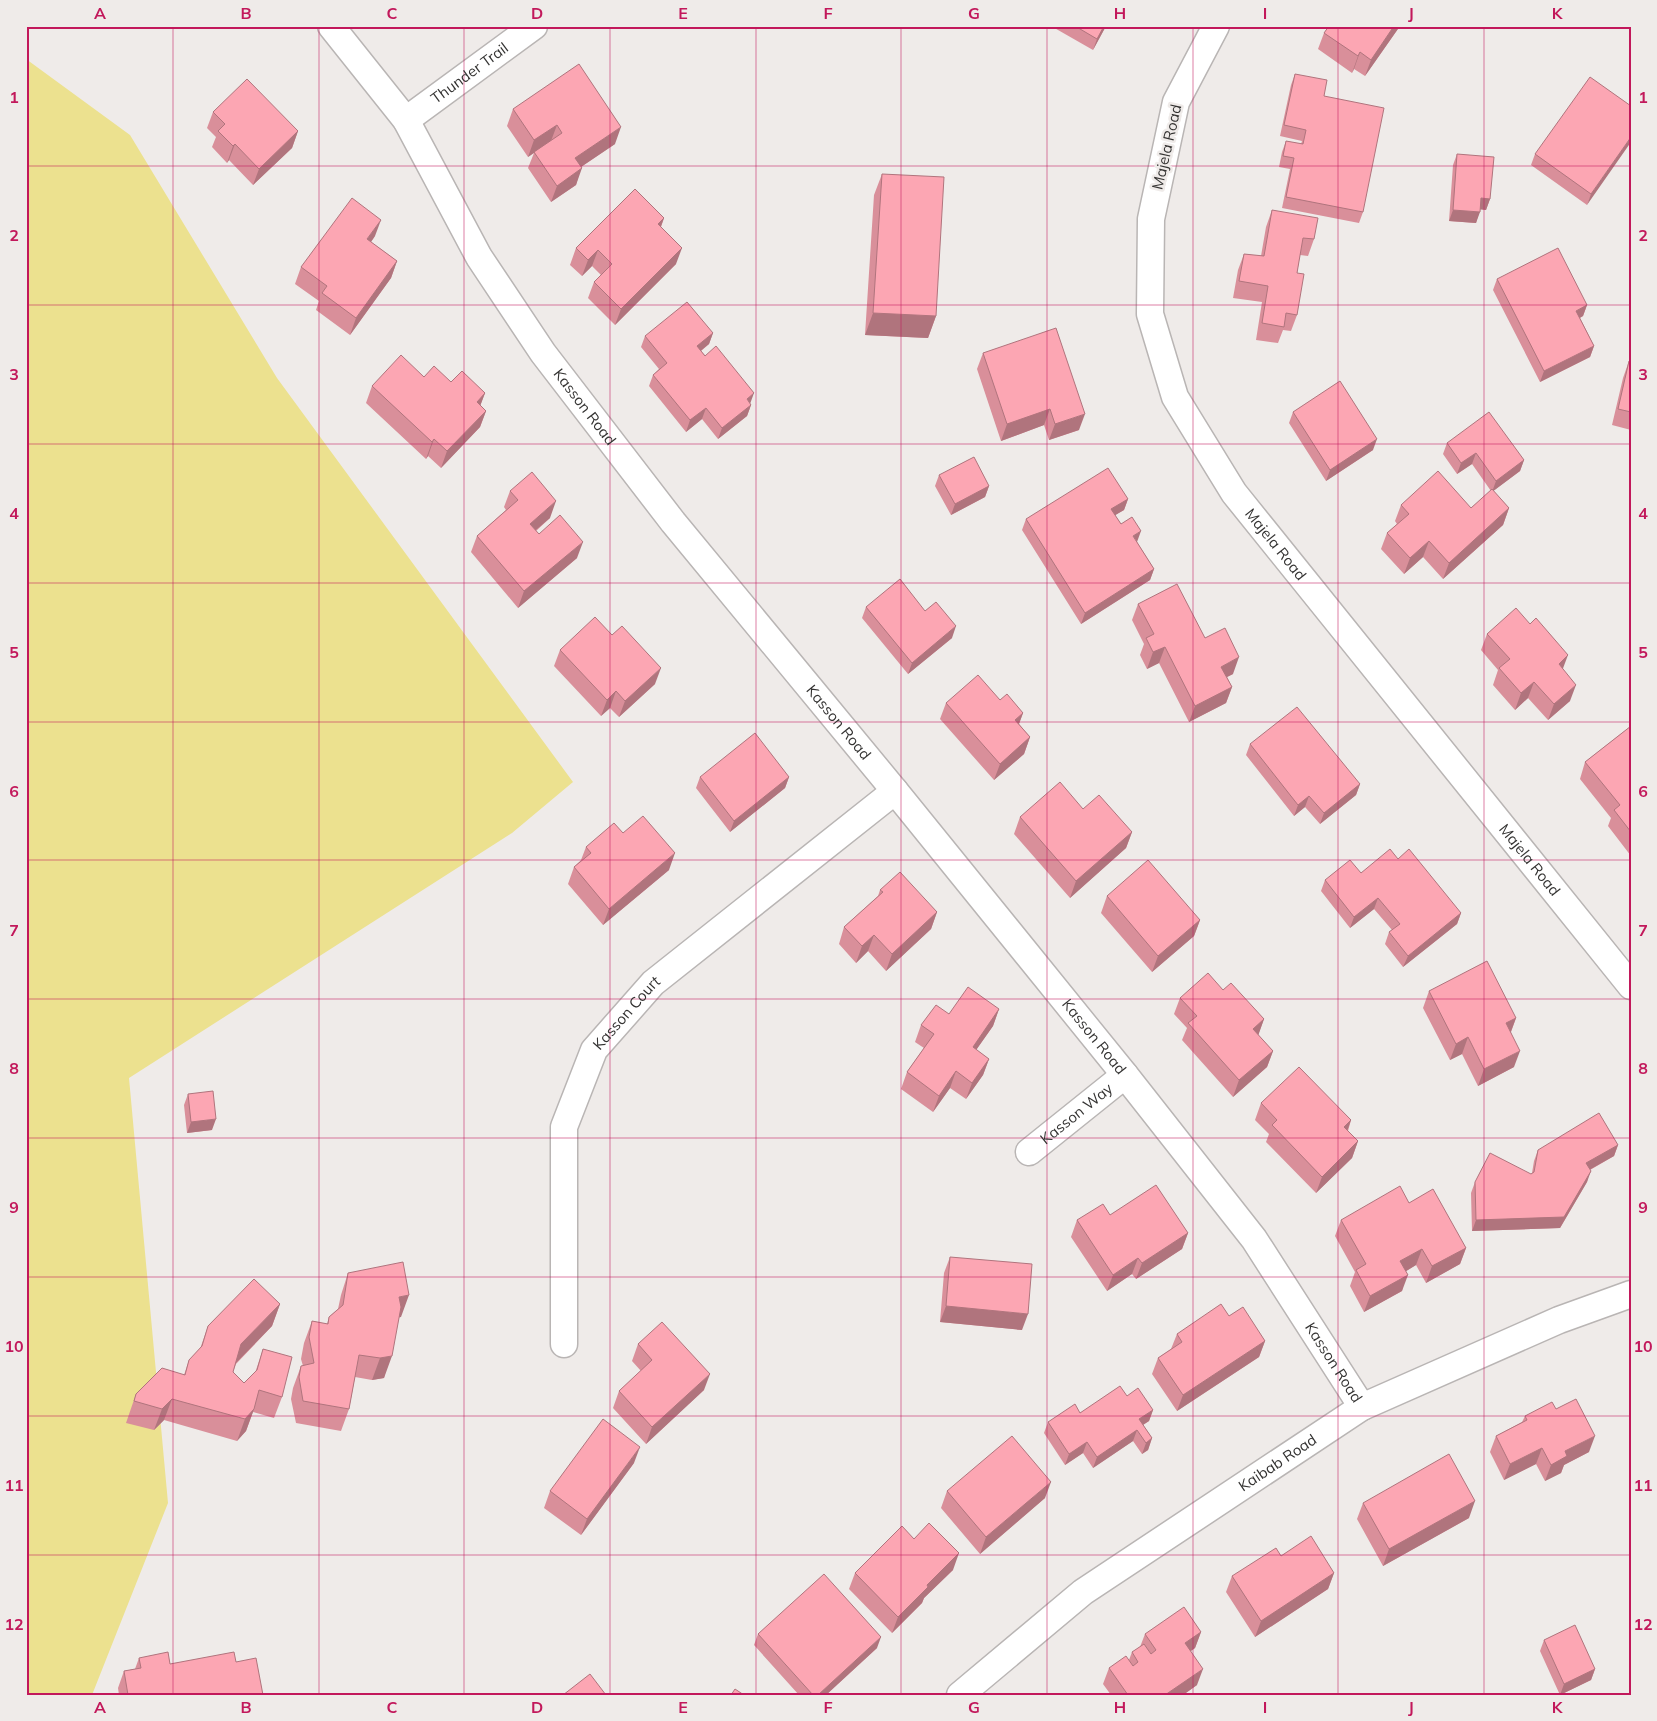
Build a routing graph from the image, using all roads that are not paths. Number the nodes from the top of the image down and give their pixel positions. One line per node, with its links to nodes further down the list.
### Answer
1 (331, 26): 4 (street, Kasson Road)
2 (534, 26): 4 (street, Thunder Trail)
3 (1216, 26): 6 (street, Majela Road)
4 (406, 120): 5 (street, Kasson Road)
5 (895, 791): 7 (street, Kasson Road); 10 (street, Kasson Court)
6 (1631, 986)
7 (1126, 1075): 8 (street, Kasson Way); 11 (street, Kasson Road)
8 (1029, 1152)
9 (1631, 1294): 11 (street, Kaibab Road)
10 (564, 1344)
11 (1362, 1407): 12 (street, Kaibab Road)
12 (960, 1695)

